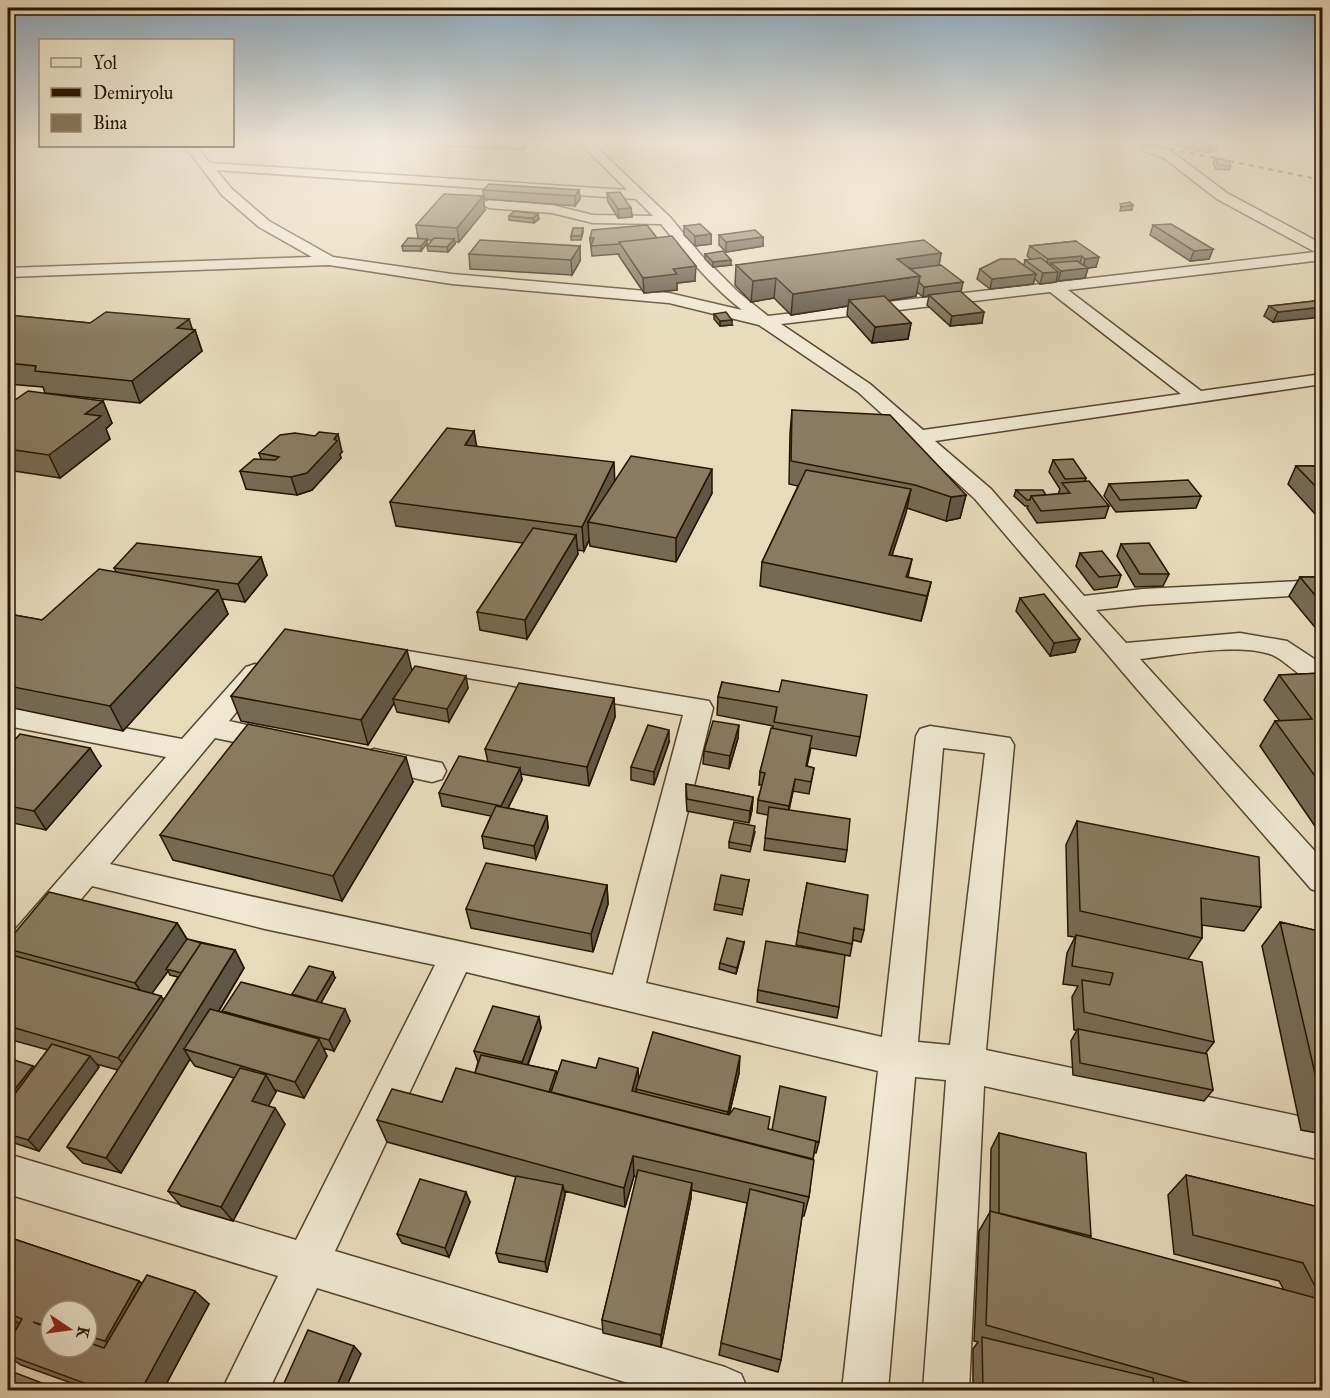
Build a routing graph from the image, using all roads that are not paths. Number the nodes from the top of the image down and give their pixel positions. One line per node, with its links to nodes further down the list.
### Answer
1 (246, 208): 8 (street)
2 (542, 208): 5 (street)
3 (651, 208): 5 (street)
4 (1245, 208): 6 (street)
5 (664, 220): 11 (street)
6 (1323, 250)
7 (1323, 256): 10 (street)
8 (329, 261): 9 (street); 11 (street)
9 (8, 273)
10 (1052, 286): 11 (street); 13 (street)
11 (765, 321): 14 (street)
12 (1323, 379): 13 (street)
13 (1197, 397): 14 (street)
14 (919, 436): 16 (street)
15 (1323, 587): 16 (street)
16 (1078, 604): 19 (street)
17 (276, 648): 22 (street)
18 (342, 649): 31 (street)
19 (1119, 652): 20 (street); 28 (street)
20 (1316, 672)
21 (8, 716): 24 (street)
22 (208, 727): 23 (street); 24 (street)
23 (302, 746)
24 (188, 751): 27 (street)
25 (349, 755): 26 (street)
26 (432, 771)
27 (85, 871): 29 (street); 30 (street)
28 (1323, 880)
29 (457, 955): 31 (street); 36 (street)
30 (8, 962)
31 (625, 995): 32 (street)
32 (898, 1058): 33 (street); 33 (street); 39 (street)
33 (966, 1064): 34 (street); 40 (street)
34 (1323, 1141)
35 (8, 1174): 36 (street)
36 (306, 1264): 37 (street); 38 (street)
37 (245, 1390)
38 (725, 1390)
39 (865, 1390)
40 (946, 1390)

